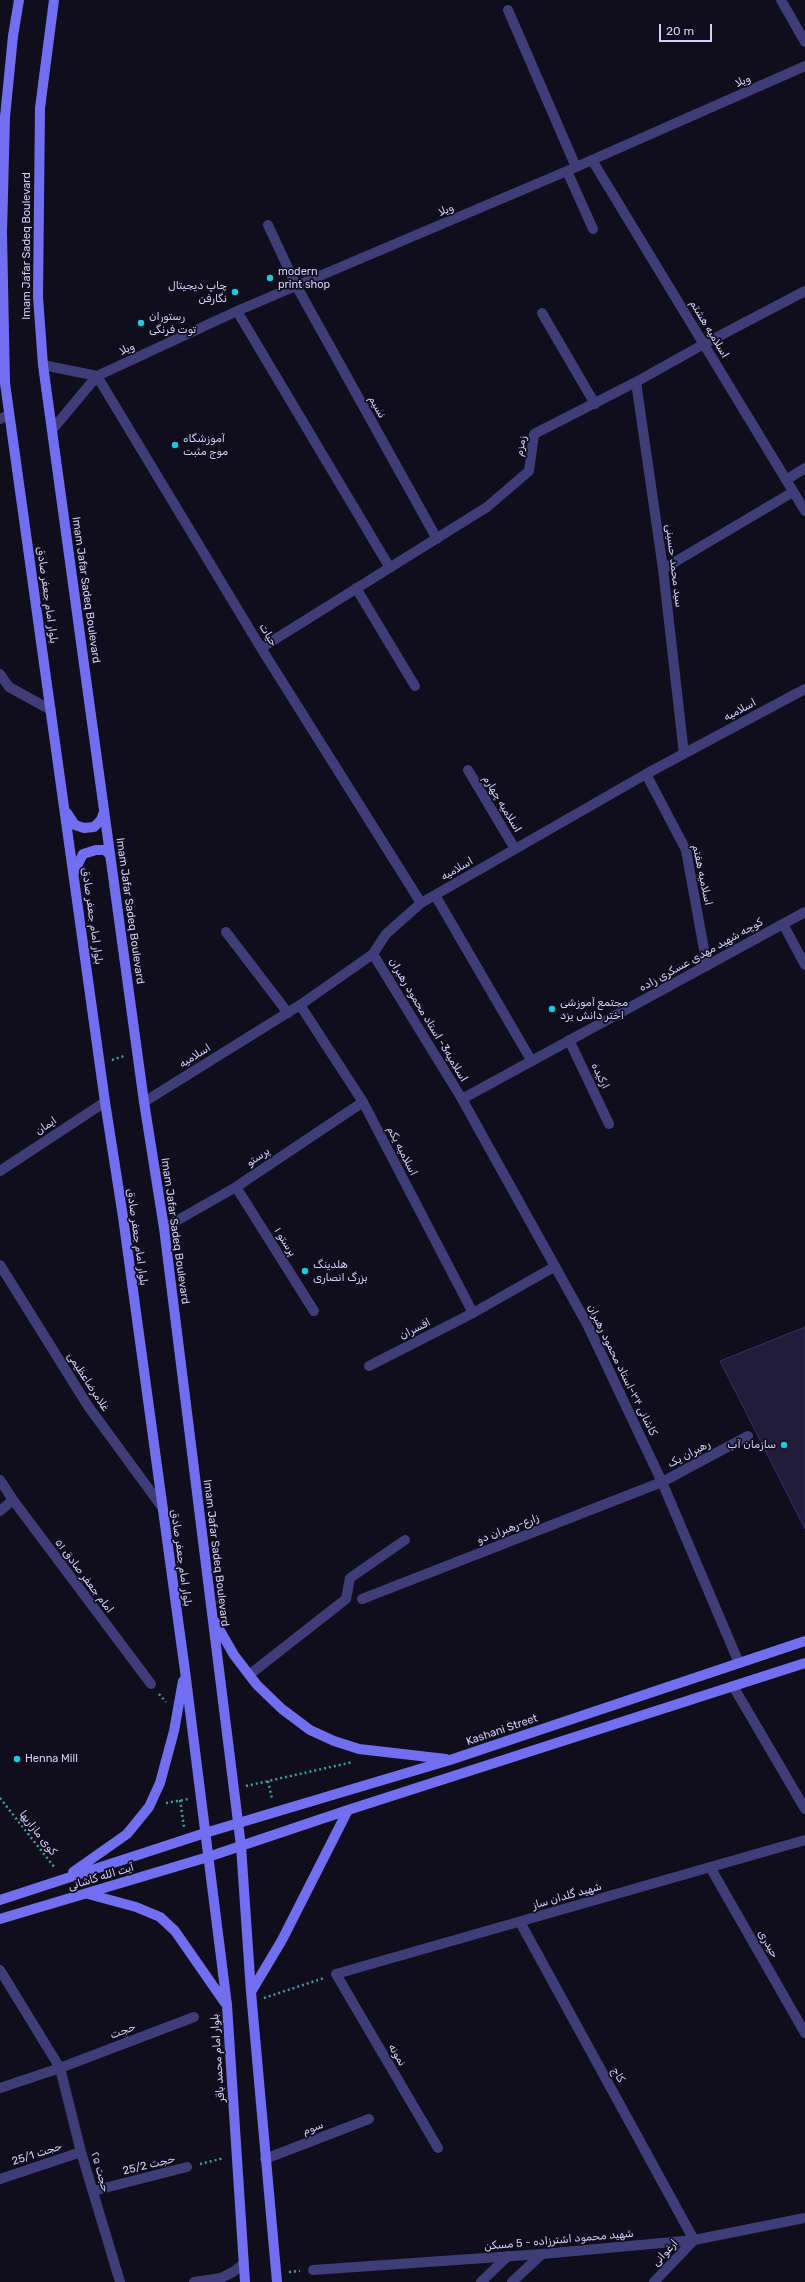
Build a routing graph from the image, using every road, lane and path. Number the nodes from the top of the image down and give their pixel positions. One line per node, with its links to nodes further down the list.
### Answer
1 (19, 0): 7 (main road, بلوار امام جعفر صادق)
2 (54, 0): 17 (main road, Imam Jafar Sadeq Boulevard)
3 (781, 0): 5 (street)
4 (508, 10): 9 (street)
5 (805, 42)
6 (805, 66): 8 (street, ویلا)
7 (3, 115): 19 (main road, بلوار امام جعفر صادق)
8 (592, 160): 9 (street, ویلا); 16 (street, اسلامیه هشتم)
9 (571, 169): 11 (street); 12 (street, ویلا)
10 (268, 225): 12 (street, نسیم)
11 (593, 229)
12 (297, 286): 14 (street, ویلا); 28 (street, نسیم)
13 (805, 291): 16 (street, زمزم)
14 (237, 311): 18 (street, ویلا); 29 (street)
15 (542, 314): 21 (street)
16 (704, 344): 20 (street, زمزم); 25 (street, اسلامیه هشتم)
17 (43, 365): 18 (street); 23 (main road, Imam Jafar Sadeq Boulevard)
18 (97, 376): 23 (street, ویلا); 32 (street, حیات)
19 (2, 381): 22 (main road, بلوار امام جعفر صادق)
20 (636, 382): 21 (street, زمزم); 30 (street, سید محمد حسینی)
21 (595, 404): 28 (street, زمزم)
22 (5, 417): 36 (main road, بلوار امام جعفر صادق)
23 (52, 430): 41 (main road, Imam Jafar Sadeq Boulevard)
24 (805, 468): 25 (street)
25 (786, 480): 26 (street, اسلامیه هشتم)
26 (793, 492): 27 (street, اسلامیه هشتم); 30 (street)
27 (805, 511)
28 (437, 539): 29 (street, زمزم)
29 (390, 568): 31 (street, زمزم)
30 (663, 570): 37 (street, سید محمد حسینی)
31 (356, 588): 32 (street, زمزم); 34 (street)
32 (261, 648): 46 (street, حیات)
33 (0, 674): 36 (street)
34 (415, 686)
35 (805, 689): 37 (street, اسلامیه)
36 (51, 710): 40 (main road, بلوار امام جعفر صادق)
37 (684, 754): 39 (street, اسلامیه)
38 (468, 770): 42 (street, اسلامیه چهارم)
39 (646, 774): 42 (street, اسلامیه); 52 (street, اسلامیه هفتم)
40 (65, 810): 41 (main road); 44 (main road, بلوار امام جعفر صادق)
41 (104, 812): 43 (main road, Imam Jafar Sadeq Boulevard)
42 (515, 849): 45 (street, اسلامیه)
43 (110, 854): 44 (main road); 56 (main road, Imam Jafar Sadeq Boulevard)
44 (74, 872): 58 (main road, بلوار امام جعفر صادق)
45 (435, 895): 46 (street, اسلامیه); 57 (street)
46 (421, 903): 50 (street, اسلامیه)
47 (805, 912): 48 (street, کوچه شهید مهدی عسکری زاده)
48 (783, 924): 51 (street); 52 (street, کوچه شهید مهدی عسکری زاده)
49 (226, 932): 54 (street)
50 (373, 954): 53 (street, اسلامیه); 59 (street, اسلامیه3- استاد محمود رهبران)
51 (805, 965)
52 (707, 966): 55 (street, کوچه شهید مهدی عسکری زاده)
53 (300, 1005): 54 (street, اسلامیه); 62 (street, اسلامیه یکم)
54 (288, 1013): 61 (street, اسلامیه)
55 (569, 1040): 57 (street, کوچه شهید مهدی عسکری زاده); 63 (street, ارکیده)
56 (137, 1052): 58 (path); 61 (main road, Imam Jafar Sadeq Boulevard)
57 (531, 1060): 59 (street, کوچه شهید مهدی عسکری زاده)
58 (100, 1063): 60 (main road, بلوار امام جعفر صادق)
59 (462, 1099): 68 (street, کاشانی ۳۴-استاد محمود رهبران)
60 (105, 1102): 64 (street, ایمان); 76 (main road, بلوار امام جعفر صادق)
61 (144, 1102): 66 (main road, Imam Jafar Sadeq Boulevard)
62 (363, 1102): 65 (street, پرستو); 70 (street, اسلامیه یکم)
63 (610, 1124)
64 (0, 1171)
65 (236, 1187): 66 (street, پرستو); 69 (street, پرستو ۱)
66 (164, 1228): 80 (main road, Imam Jafar Sadeq Boulevard)
67 (0, 1265): 76 (street, غلامرضاعظیمی)
68 (554, 1267): 70 (street, افسران); 74 (street, کاشانی ۳۴-استاد محمود رهبران)
69 (314, 1311)
70 (473, 1313): 71 (street, افسران)
71 (369, 1366)
72 (748, 1436): 74 (street, رهبران یک)
73 (0, 1480): 75 (street, امام جعفر صادق ۵۱)
74 (662, 1482): 79 (street, زارع-رهبران دو); 82 (street, کاشانی ۳۴-استاد محمود رهبران)
75 (13, 1500): 77 (street); 86 (street, امام جعفر صادق ۵۱)
76 (162, 1507): 84 (main road, بلوار امام جعفر صادق)
77 (0, 1511)
78 (406, 1540): 85 (street)
79 (362, 1599)
80 (212, 1617): 85 (main road); 90 (main road, Imam Jafar Sadeq Boulevard)
81 (805, 1641): 82 (main road, Kashani Street)
82 (739, 1663): 89 (main road, Kashani Street)
83 (805, 1663): 87 (main road)
84 (185, 1671): 91 (main road, بلوار امام جعفر صادق); 93 (main road)
85 (249, 1675): 89 (main road)
86 (151, 1684)
87 (733, 1686): 94 (street); 95 (main road)
88 (361, 1760): 90 (path)
89 (450, 1760): 96 (main road, Kashani Street)
90 (234, 1788): 96 (main road, Imam Jafar Sadeq Boulevard)
91 (200, 1796): 93 (path); 97 (main road, بلوار امام جعفر صادق)
92 (0, 1798): 102 (path, کوی مازاریها)
93 (149, 1807): 102 (main road)
94 (805, 1809)
95 (348, 1810): 99 (main road); 109 (main road)
96 (238, 1823): 97 (main road, Kashani Street); 99 (main road)
97 (204, 1833): 100 (main road, بلوار امام محمد باقر); 102 (main road, آیت الله کاشانی)
98 (805, 1840): 101 (street, شهید گلدان ساز)
99 (241, 1846): 100 (main road); 109 (main road)
100 (208, 1857): 103 (main road, آیت الله کاشانی); 110 (main road, بلوار امام محمد باقر)
101 (710, 1867): 106 (street, شهید گلدان ساز); 112 (street, حیدری)
102 (63, 1878): 104 (main road, آیت الله کاشانی)
103 (88, 1894): 105 (main road, آیت الله کاشانی); 110 (main road)
104 (0, 1900)
105 (0, 1919)
106 (520, 1922): 108 (street, شهید گلدان ساز); 124 (street, کاج)
107 (0, 1970): 113 (street)
108 (336, 1974): 109 (path); 116 (street, نمونه)
109 (251, 1997): 119 (main road)
110 (227, 2005): 118 (main road, بلوار امام محمد باقر)
111 (194, 2017): 113 (street, حجت)
112 (805, 2033)
113 (60, 2068): 114 (street, حجت); 117 (street, حجت ۲۵)
114 (0, 2088)
115 (370, 2119): 119 (street, سوم)
116 (438, 2148)
117 (81, 2152): 121 (street, حجت 25/1); 122 (street, حجت ۲۵)
118 (237, 2154): 120 (path); 127 (main road, بلوار امام محمد باقر)
119 (265, 2159): 129 (main road)
120 (188, 2167): 122 (street, حجت 25/2)
121 (0, 2179)
122 (93, 2192): 130 (street, حجت ۲۵)
123 (805, 2218): 124 (street, شهید محمود اشترزاده - 5 مسکن)
124 (694, 2240): 125 (street, شهید محمود اشترزاده - 5 مسکن); 135 (street, ارغوانی)
125 (542, 2254): 126 (street, شهید محمود اشترزاده - 5 مسکن); 134 (street)
126 (508, 2256): 128 (street, شهید محمود اشترزاده - 5 مسکن); 133 (street)
127 (244, 2263): 131 (street); 132 (main road, بلوار امام محمد باقر)
128 (313, 2270): 129 (path)
129 (276, 2277)
130 (120, 2282)
131 (194, 2282)
132 (245, 2282)
133 (481, 2282)
134 (512, 2282)
135 (654, 2282)

